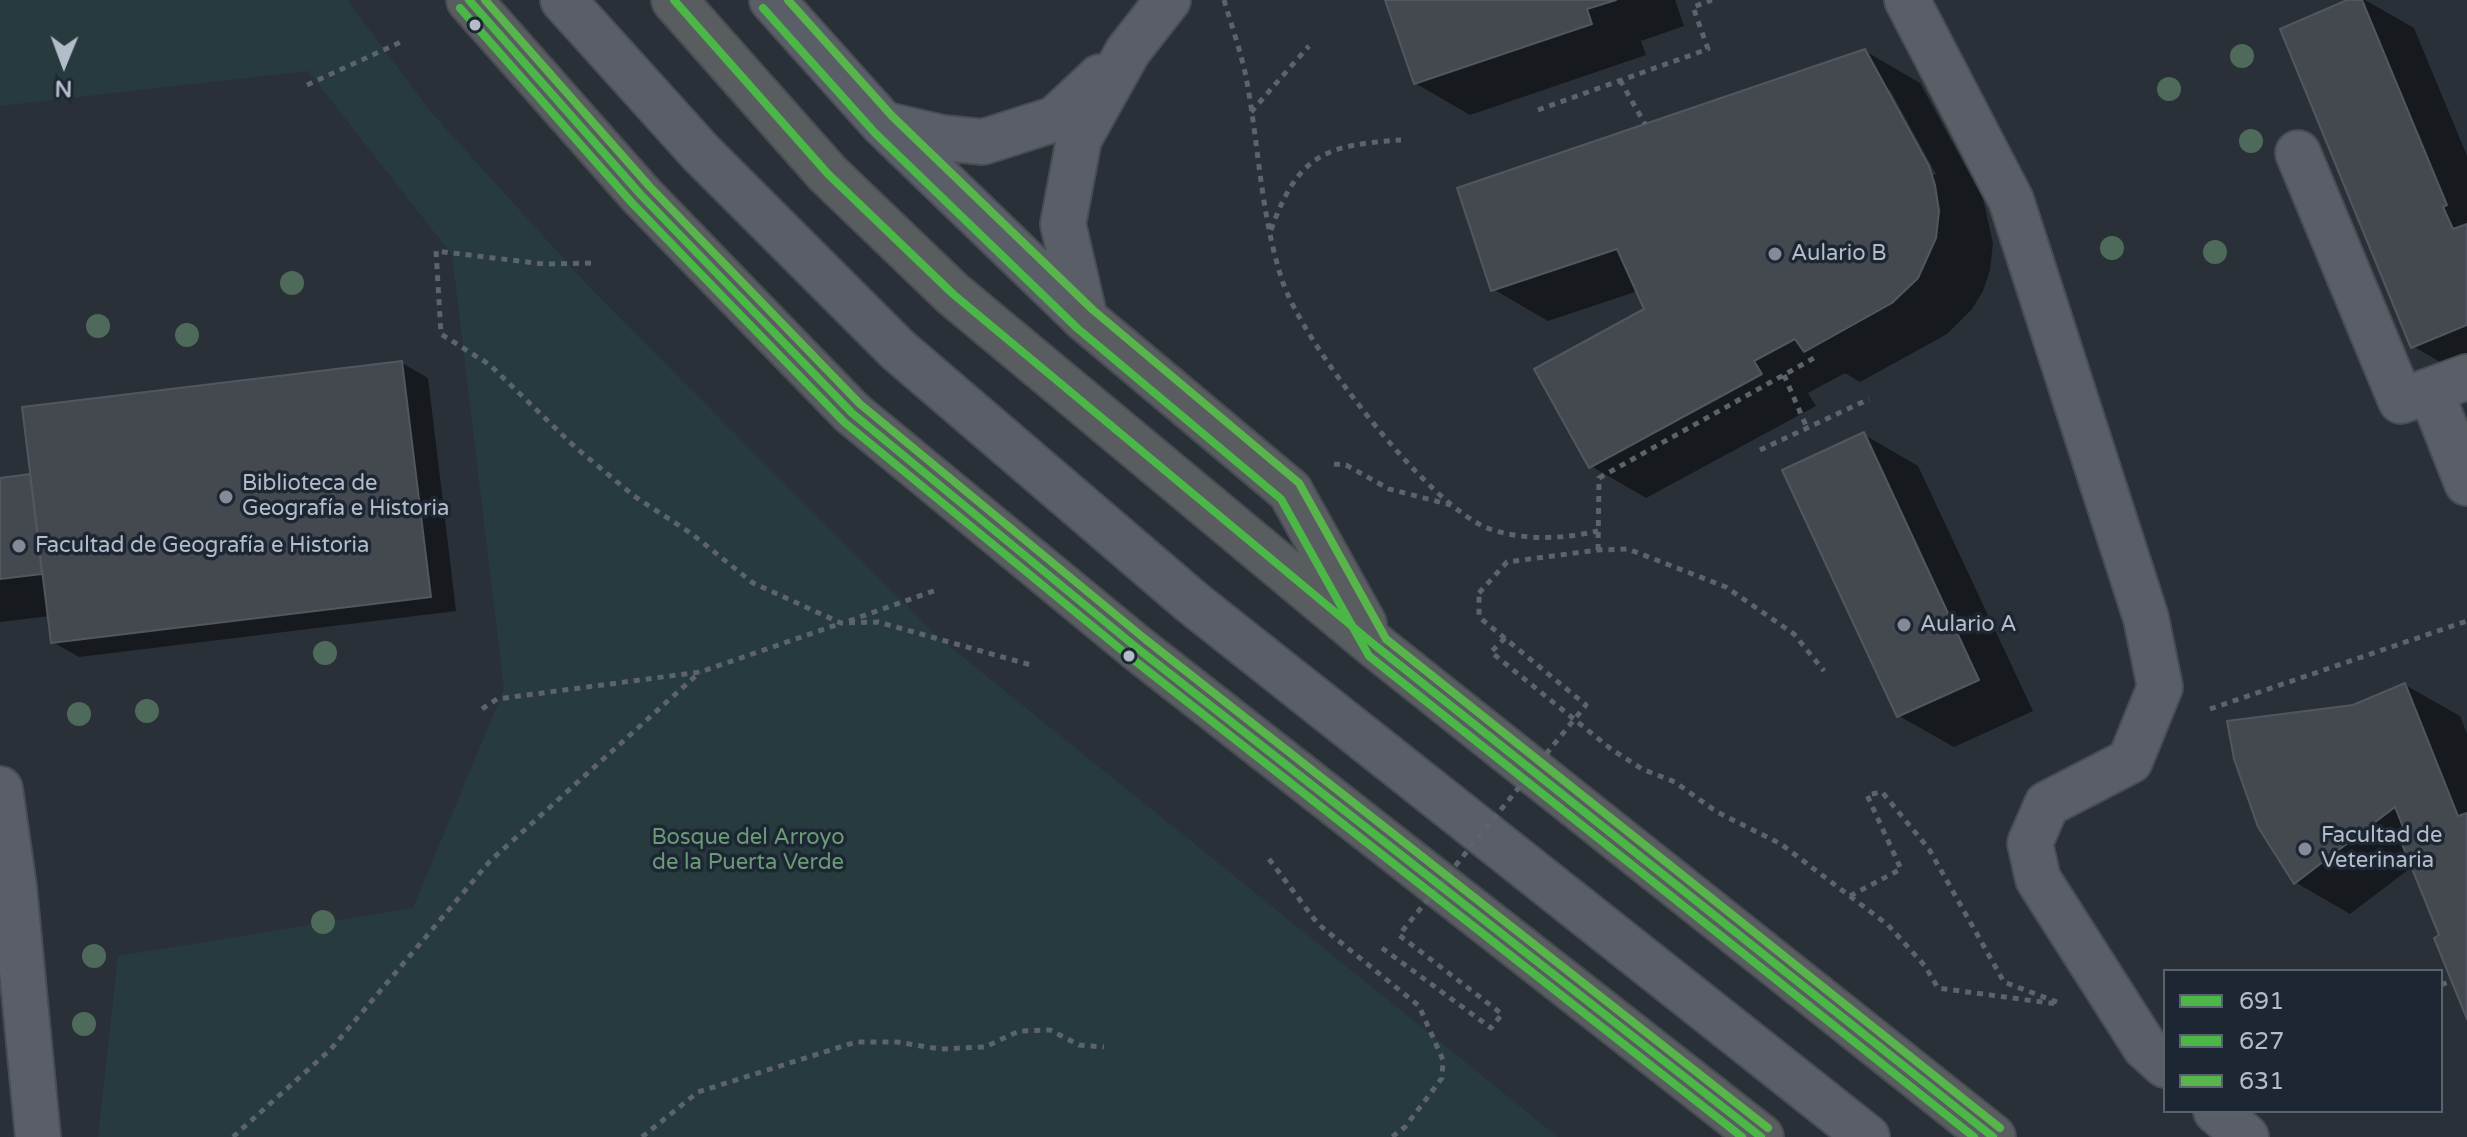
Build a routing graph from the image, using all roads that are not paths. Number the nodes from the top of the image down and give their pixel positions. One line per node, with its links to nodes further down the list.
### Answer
1 (469, 0): 18 (highway)
2 (563, 0): 19 (street)
3 (674, 0): 13 (highway)
4 (772, 0): 8 (street)
5 (1168, 0): 7 (street)
6 (1907, 0): 15 (street)
7 (1128, 51): 8 (street); 10 (street)
8 (883, 124): 10 (street)
9 (2298, 153): 11 (street)
10 (1085, 319): 13 (highway)
11 (2449, 385): 12 (street)
12 (2467, 483)
13 (1377, 647): 20 (highway)
14 (0, 789): 17 (street)
15 (2163, 1063)
16 (2218, 1113): 21 (street)
17 (38, 1137)
18 (1761, 1137)
19 (1867, 1137)
20 (1993, 1137)
21 (2246, 1137)

